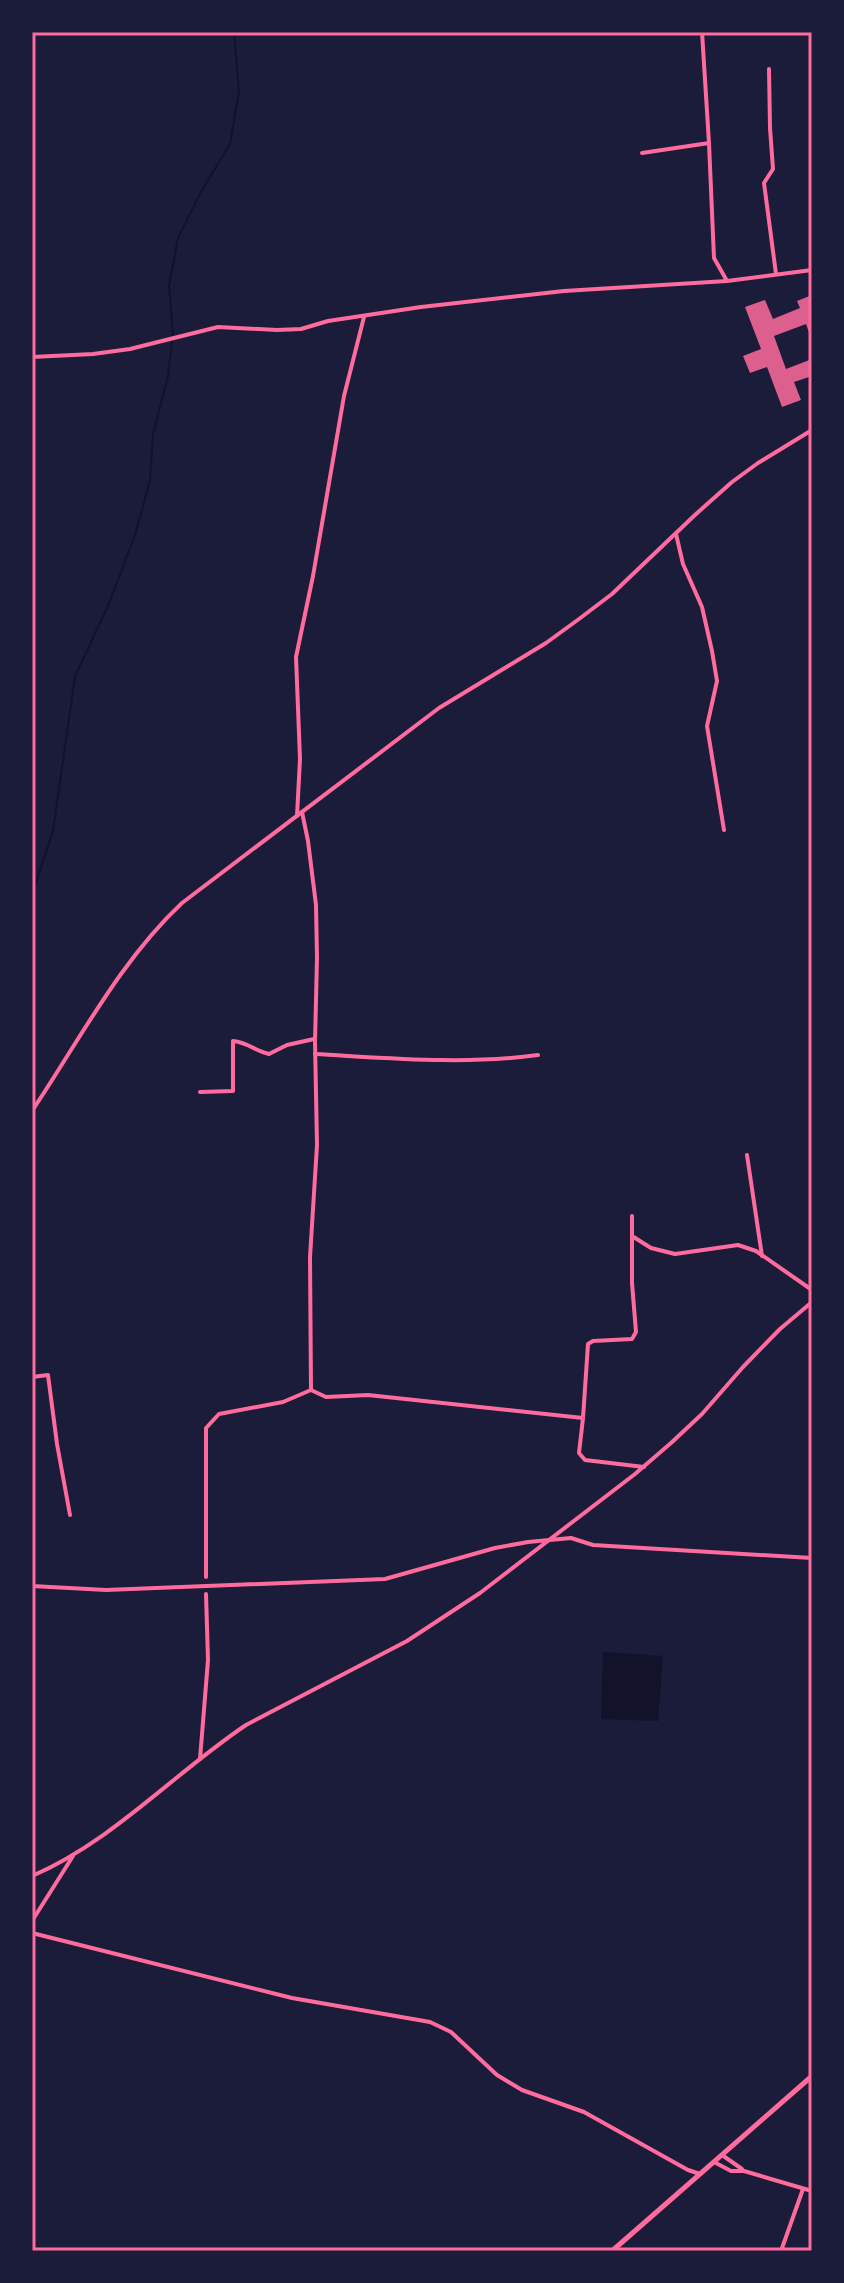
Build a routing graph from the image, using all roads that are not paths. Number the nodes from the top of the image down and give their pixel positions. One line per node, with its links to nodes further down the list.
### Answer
1 (702, 32): 3 (street)
2 (769, 69): 6 (street)
3 (709, 143): 4 (street); 7 (street)
4 (642, 153)
5 (812, 270): 6 (street)
6 (776, 274): 7 (street)
7 (727, 281): 8 (street)
8 (364, 316): 9 (street); 12 (street)
9 (32, 357)
10 (812, 430): 11 (street)
11 (676, 534): 12 (street); 13 (street)
12 (300, 814): 14 (street); 18 (street)
13 (724, 830)
14 (315, 1038): 15 (street); 17 (street)
15 (315, 1054): 16 (street); 26 (street)
16 (538, 1055)
17 (200, 1092)
18 (32, 1111)
19 (747, 1155): 22 (street)
20 (632, 1216): 21 (street)
21 (632, 1236): 22 (street); 27 (street)
22 (762, 1256): 23 (street)
23 (812, 1290)
24 (812, 1302): 28 (street)
25 (32, 1377): 29 (street)
26 (311, 1390): 27 (street); 32 (street)
27 (583, 1418): 28 (street)
28 (644, 1467): 30 (street)
29 (70, 1515)
30 (548, 1540): 31 (street); 33 (street); 35 (street)
31 (812, 1558)
32 (206, 1577)
33 (32, 1586)
34 (206, 1594): 35 (street)
35 (200, 1759): 36 (street)
36 (73, 1856): 37 (street); 38 (street)
37 (32, 1876)
38 (32, 1921)
39 (32, 1933): 44 (street)
40 (812, 2076): 41 (main road)
41 (722, 2155): 42 (main road); 43 (street)
42 (714, 2162): 43 (street); 44 (main road)
43 (744, 2171): 45 (street)
44 (700, 2174): 47 (main road)
45 (804, 2189): 46 (street); 48 (street)
46 (812, 2191)
47 (612, 2251)
48 (781, 2251)

